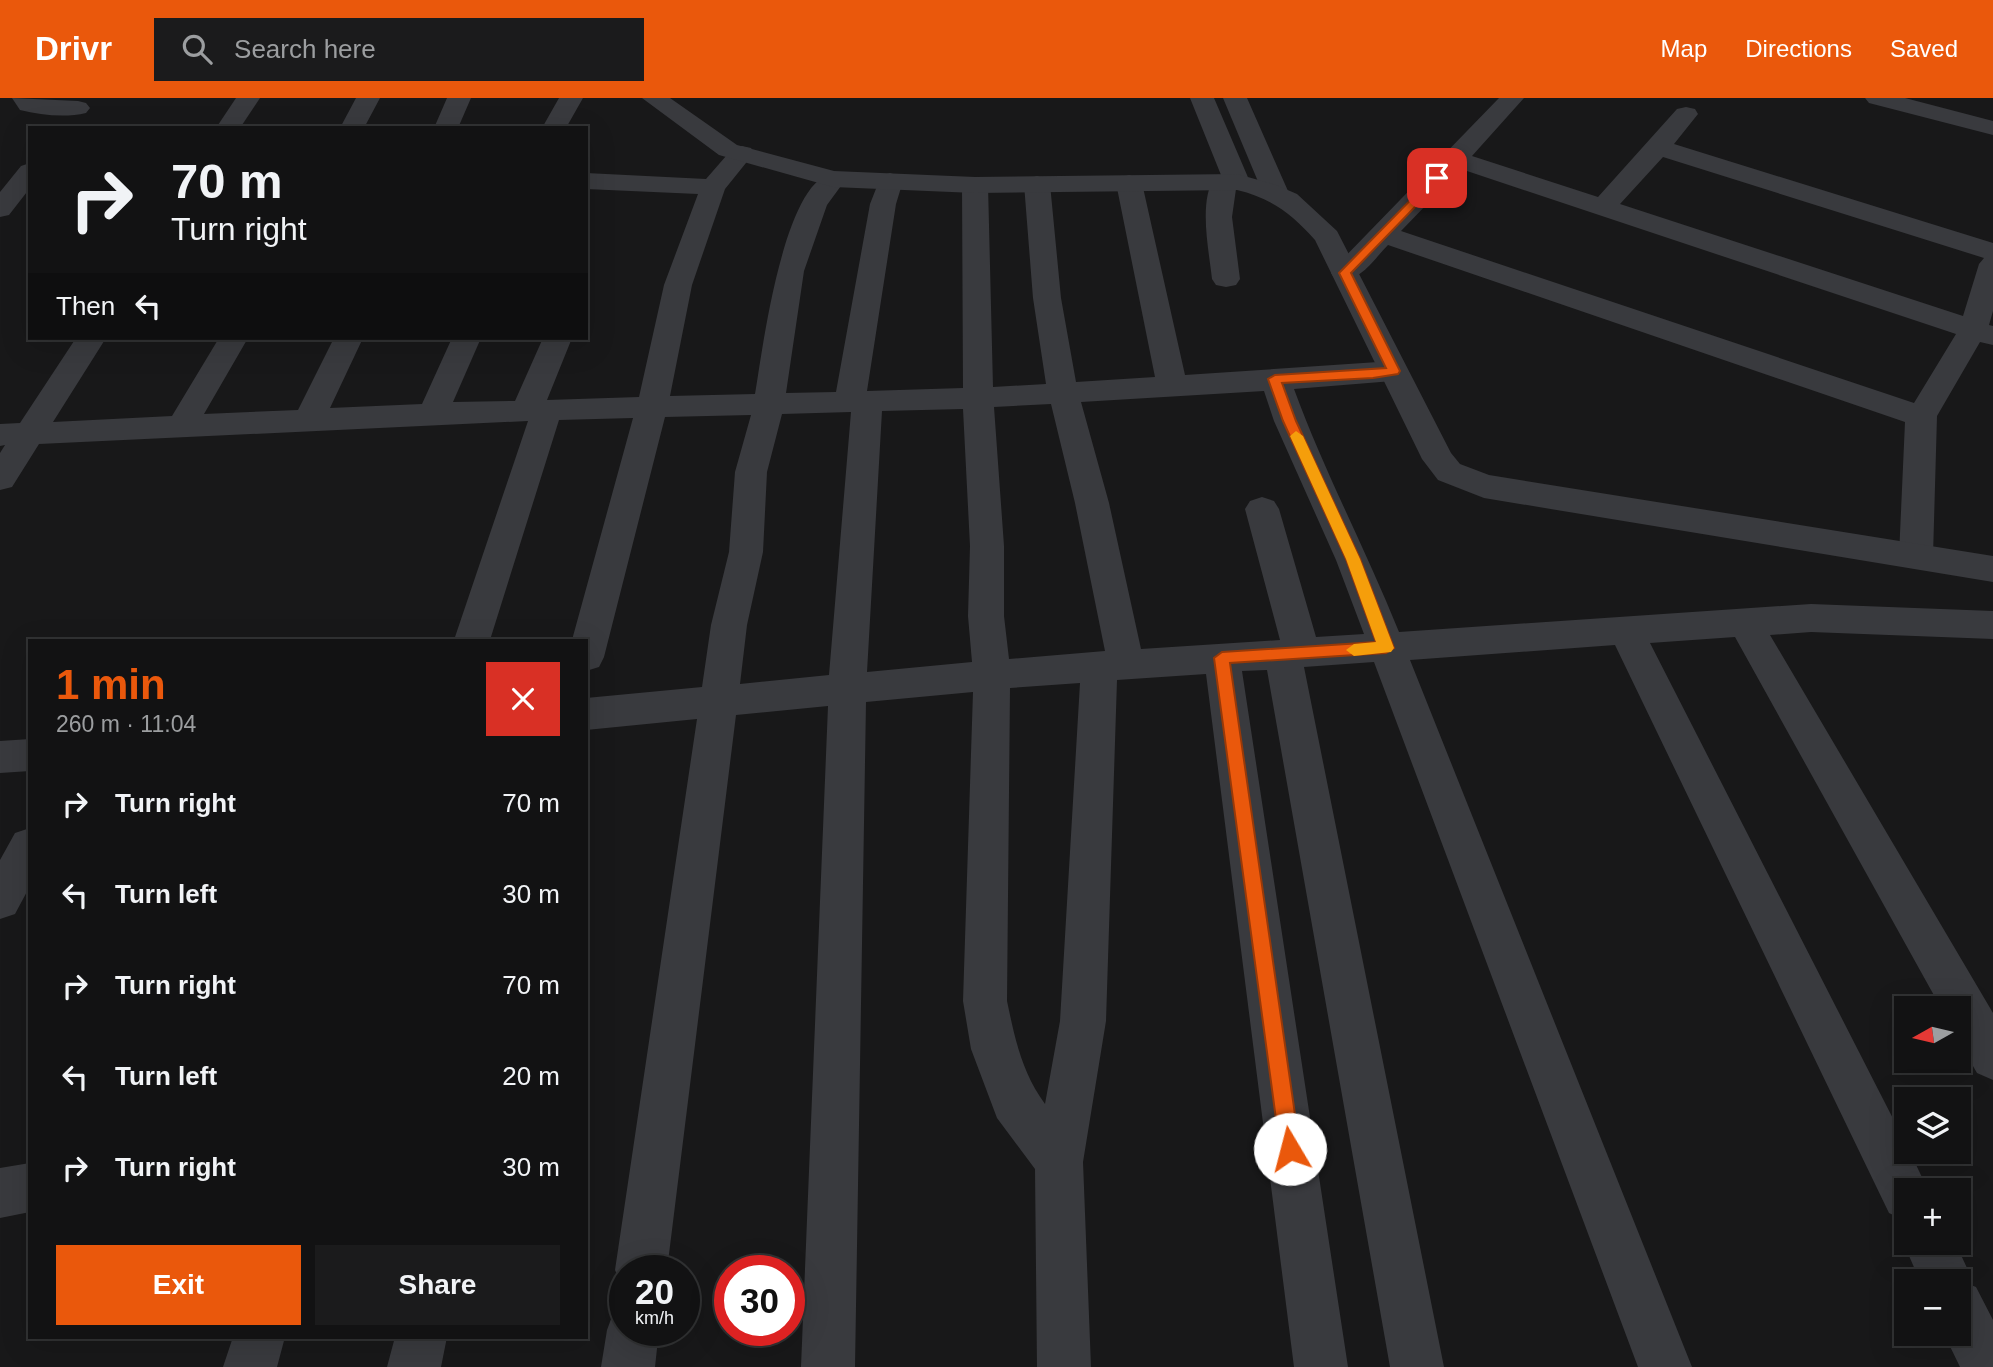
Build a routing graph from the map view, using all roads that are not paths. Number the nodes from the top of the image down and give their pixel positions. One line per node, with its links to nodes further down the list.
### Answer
1 (24, 98): 11 (street)
2 (248, 98): 14 (street)
3 (368, 98): 15 (street)
4 (458, 98): 16 (street)
5 (571, 98): 17 (street)
6 (654, 98): 21 (street)
7 (1202, 98): 27 (street)
8 (1235, 98): 24 (street)
9 (1511, 98): 20 (street)
10 (1877, 98): 18 (street)
11 (82, 103): 13 (street)
12 (1686, 114): 19 (street)
13 (65, 126)
14 (229, 126)
15 (353, 126)
16 (447, 126)
17 (555, 126)
18 (1993, 128)
19 (1658, 147): 31 (street); 34 (street)
20 (1456, 159): 31 (street); 33 (street)
21 (730, 167): 23 (street); 25 (street); 51 (street)
22 (20, 181): 32 (street)
23 (588, 181)
24 (1275, 191): 27 (street); 36 (street)
25 (823, 192): 29 (street); 50 (street)
26 (1132, 197): 27 (street); 28 (street); 46 (street)
27 (1226, 197): 37 (street)
28 (1039, 200): 30 (street); 47 (street)
29 (885, 201): 30 (street); 49 (street)
30 (975, 201): 48 (street)
31 (1603, 207): 38 (street)
32 (0, 209)
33 (1382, 234): 36 (street); 54 (street)
34 (1993, 252)
35 (1993, 264): 38 (street)
36 (1345, 273): 44 (street)
37 (1226, 279)
38 (1983, 333): 54 (street)
39 (88, 340): 57 (street)
40 (232, 340): 56 (street)
41 (347, 340): 55 (street)
42 (465, 340): 53 (street)
43 (556, 340): 52 (street)
44 (1373, 374): 45 (street); 60 (street)
45 (1275, 379): 46 (street); 66 (street)
46 (1172, 385): 47 (street)
47 (1063, 392): 48 (street); 70 (street)
48 (979, 398): 49 (street); 71 (street)
49 (859, 401): 50 (street); 72 (street)
50 (769, 404): 51 (street); 73 (street)
51 (652, 407): 52 (street); 67 (street)
52 (537, 410): 53 (street); 65 (street)
53 (433, 413): 55 (street)
54 (1921, 416): 60 (street)
55 (309, 419): 56 (street)
56 (182, 426): 57 (street)
57 (14, 434): 58 (street)
58 (0, 479)
59 (1262, 509): 68 (street)
60 (1916, 556): 61 (street)
61 (1993, 569)
62 (1745, 623): 63 (street); 64 (street); 79 (street)
63 (1993, 625)
64 (1626, 631): 66 (street); 81 (street)
65 (472, 639)
66 (1386, 648): 68 (street); 96 (street)
67 (588, 649)
68 (1293, 653): 69 (street); 95 (street)
69 (1222, 658): 70 (street); 94 (street)
70 (1113, 666): 71 (street); 80 (street)
71 (992, 675): 72 (street); 80 (street)
72 (847, 689): 73 (street); 92 (street)
73 (718, 701): 74 (street); 84 (street)
74 (588, 713)
75 (28, 755): 76 (street)
76 (0, 757)
77 (28, 850): 78 (street)
78 (0, 900)
79 (1993, 1057)
80 (1059, 1162): 93 (street)
81 (1897, 1178)
82 (28, 1186): 83 (street)
83 (0, 1193)
84 (643, 1255)
85 (1971, 1332): 97 (street)
86 (258, 1339): 89 (street)
87 (421, 1339): 90 (street)
88 (631, 1346): 91 (street)
89 (250, 1367)
90 (414, 1367)
91 (628, 1367)
92 (828, 1367)
93 (1064, 1367)
94 (1321, 1367)
95 (1417, 1367)
96 (1665, 1367)
97 (1988, 1367)

